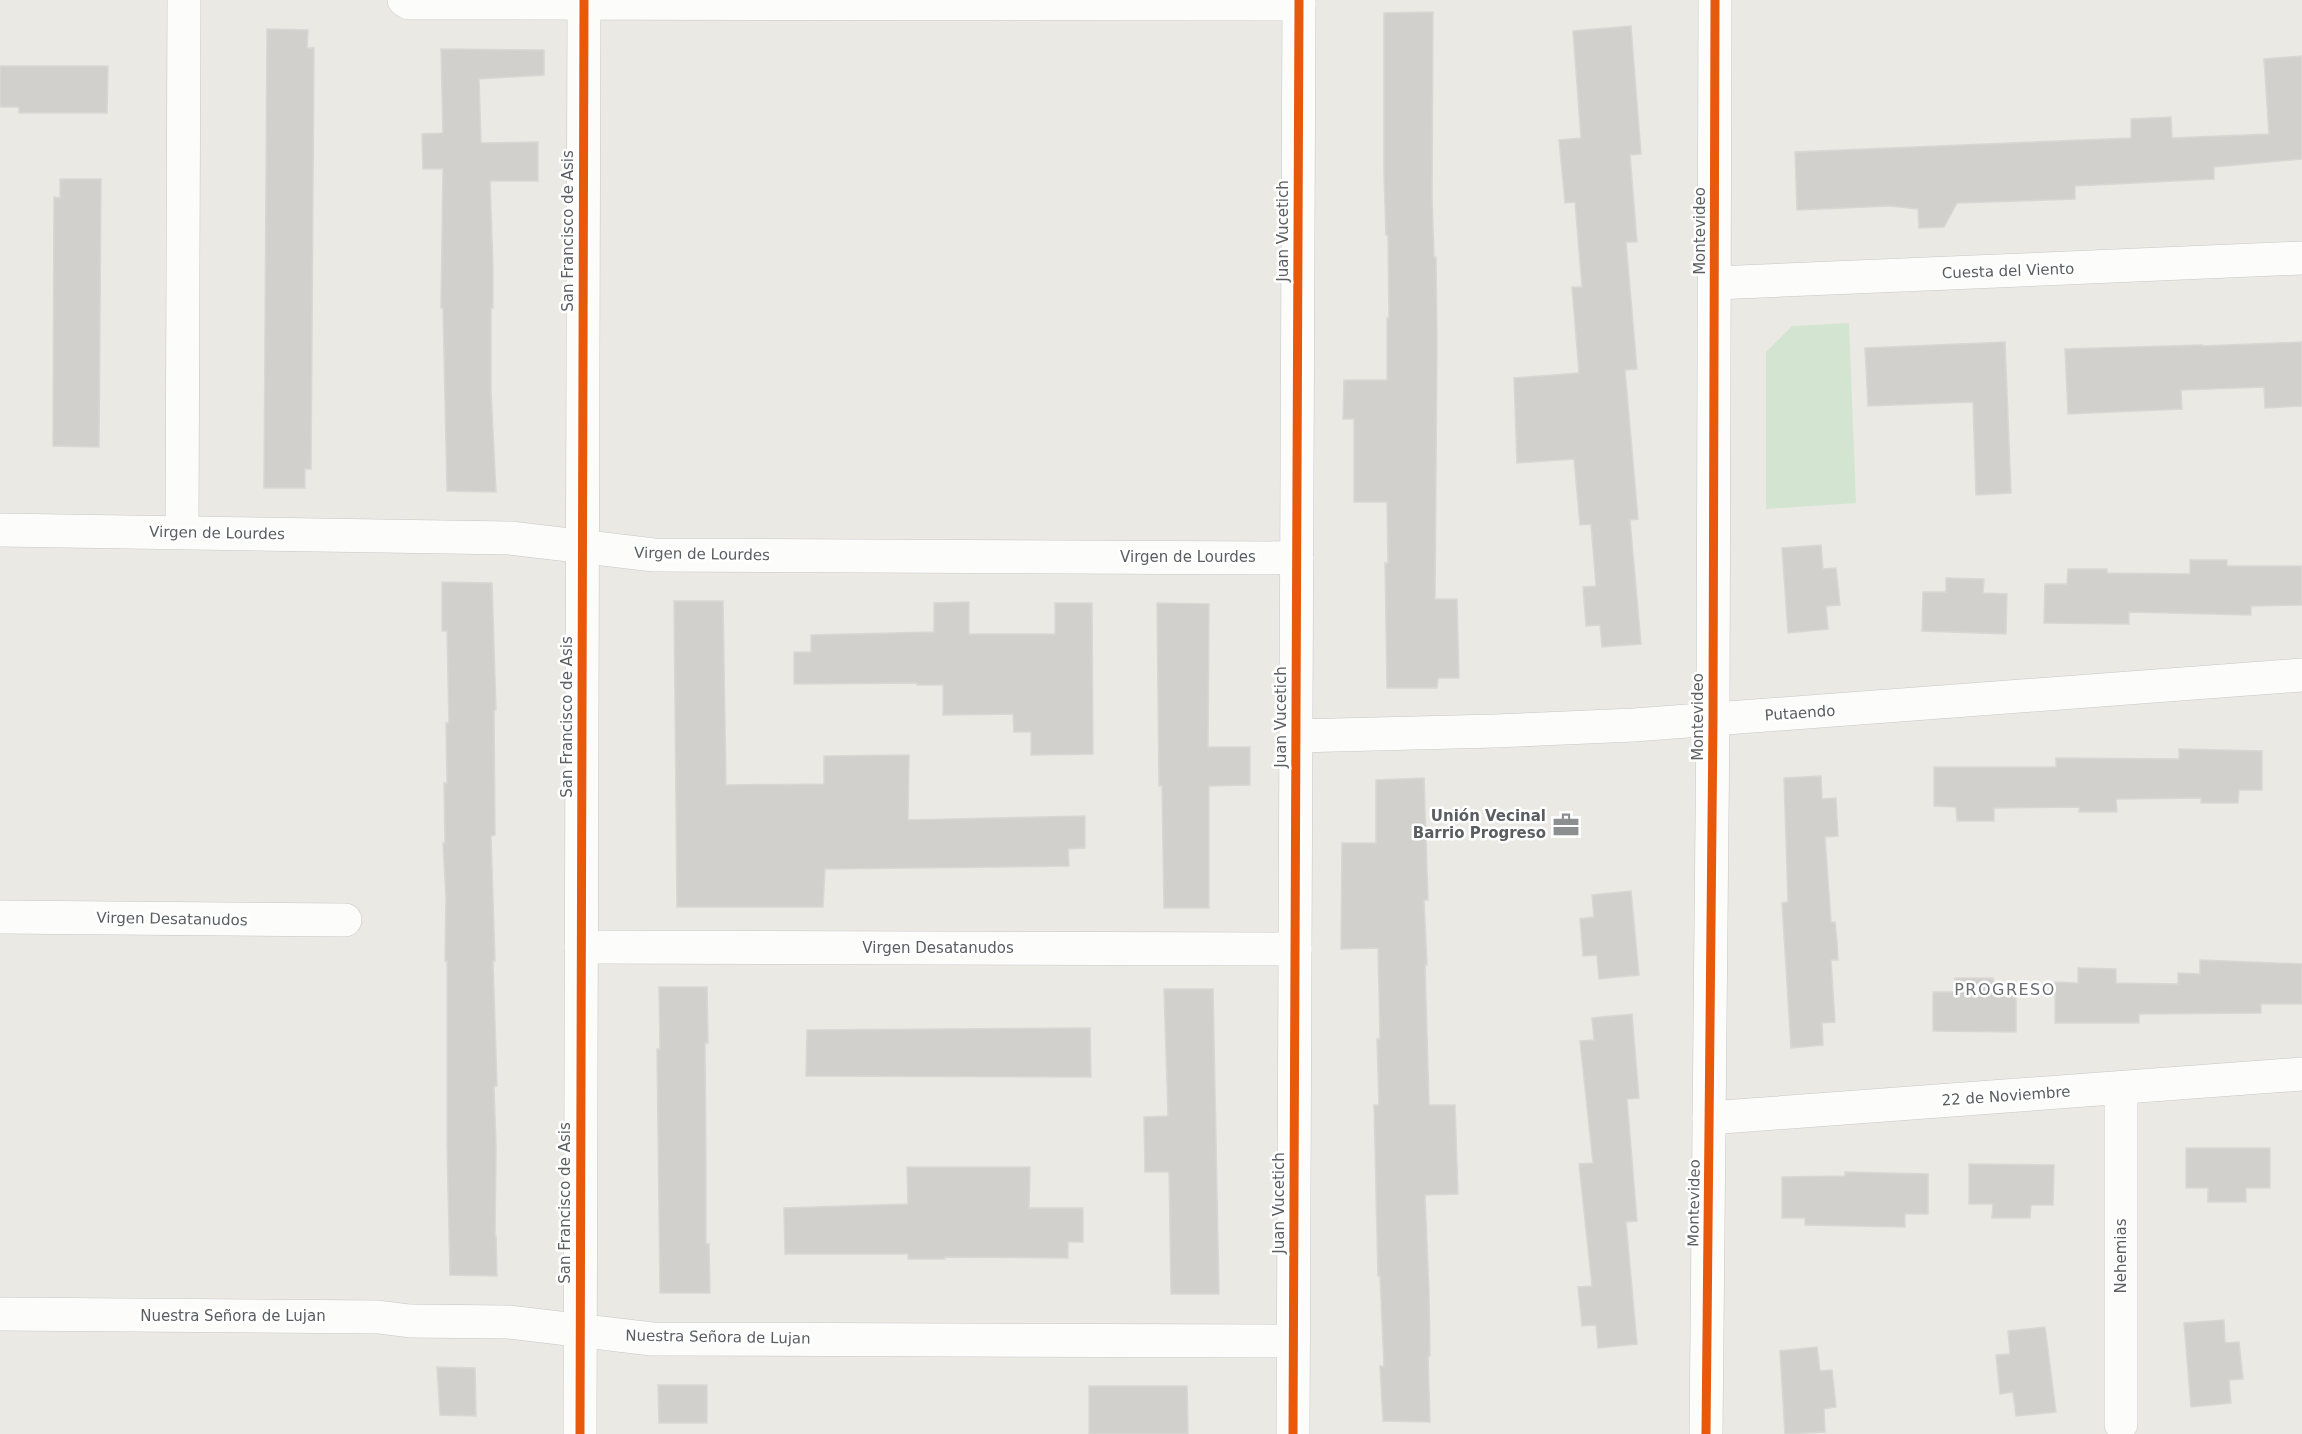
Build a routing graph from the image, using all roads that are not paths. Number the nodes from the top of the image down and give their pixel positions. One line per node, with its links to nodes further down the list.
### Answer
1 (184, 0): 9 (street)
2 (404, 0): 4 (street)
3 (1715, 0): 7 (street, Montevideo)
4 (584, 2): 5 (street); 10 (street, San Francisco de Asis)
5 (1299, 2): 11 (street, Juan Vucetich)
6 (2302, 258): 7 (street, Cuesta del Viento)
7 (1715, 283): 13 (street, Montevideo)
8 (0, 530): 9 (street, Virgen de Lourdes)
9 (182, 532): 10 (street, Virgen de Lourdes)
10 (583, 547): 11 (street, Virgen de Lourdes); 17 (street, San Francisco de Asis)
11 (1297, 558): 14 (street, Juan Vucetich)
12 (2302, 675): 13 (street, Putaendo)
13 (1713, 719): 14 (street, Putaendo); 21 (street, Montevideo)
14 (1296, 736): 18 (street, Juan Vucetich)
15 (0, 917): 16 (street, Virgen Desatanudos)
16 (345, 921)
17 (581, 947): 18 (street, Virgen Desatanudos); 23 (street, San Francisco de Asis)
18 (1295, 949): 24 (street, Juan Vucetich)
19 (2302, 1074): 20 (street, 22 de Noviembre)
20 (2121, 1088): 21 (street, 22 de Noviembre); 25 (street, Nehemias)
21 (1709, 1118): 28 (street, Montevideo)
22 (0, 1314): 23 (street, Nuestra Señora de Lujan)
23 (580, 1330): 24 (street, Nuestra Señora de Lujan); 26 (street, San Francisco de Asis)
24 (1293, 1341): 27 (street, Juan Vucetich)
25 (2121, 1424)
26 (580, 1434)
27 (1293, 1434)
28 (1706, 1434)

